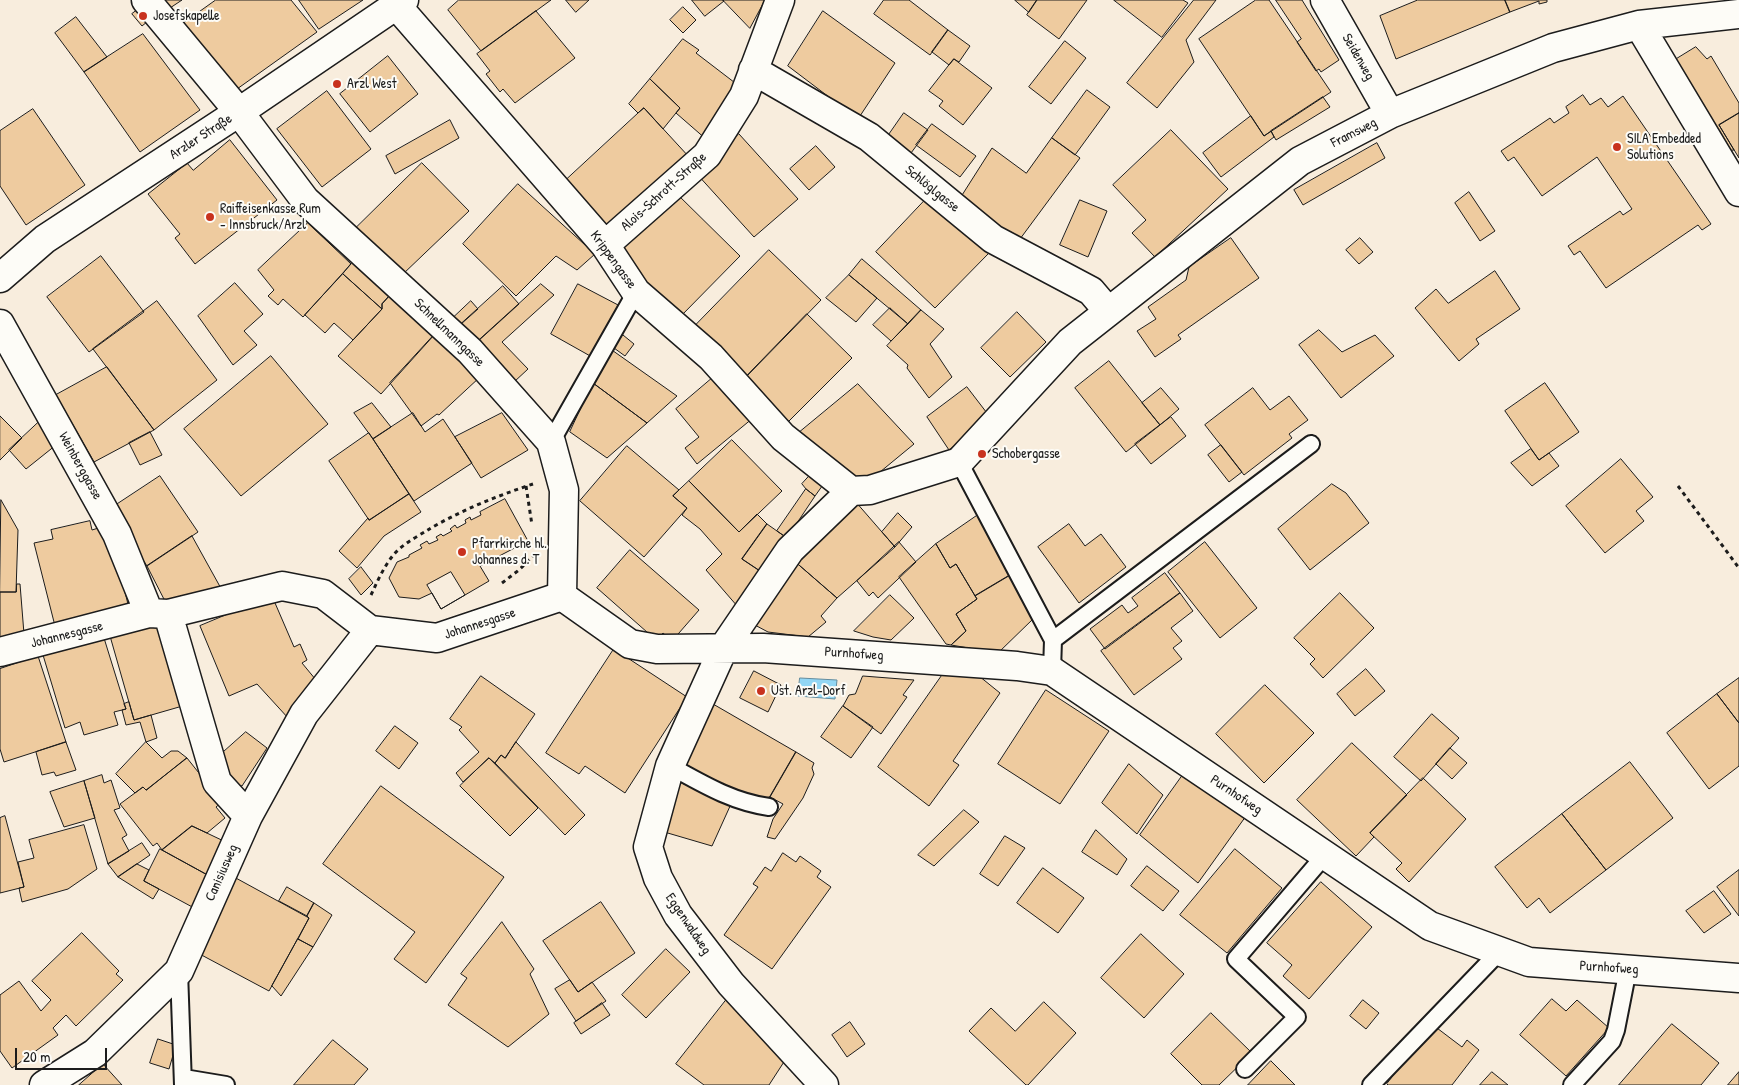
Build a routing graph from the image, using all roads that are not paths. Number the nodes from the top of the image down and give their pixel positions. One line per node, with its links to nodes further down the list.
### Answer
1 (146, 0): 8 (street, Schnellmanngasse)
2 (780, 0): 7 (street, Alois-Schrott-Straße)
3 (1325, 0): 9 (street, Seidenweg)
4 (400, 3): 8 (street, Arzler Straße); 11 (street, Krippengasse)
5 (1739, 14): 6 (street, Framsweg)
6 (1639, 25): 9 (street, Framsweg); 10 (street)
7 (753, 70): 11 (street, Alois-Schrott-Straße); 14 (street, Schlöglgasse)
8 (239, 112): 12 (street, Arzler Straße); 16 (street, Schnellmanngasse)
9 (1390, 114): 14 (street, Framsweg)
10 (1739, 192)
11 (605, 245): 13 (street, Krippengasse)
12 (0, 278)
13 (636, 292): 16 (lane); 19 (street, Krippengasse)
14 (1108, 312): 18 (street)
15 (0, 324): 21 (street, Weinberggasse)
16 (551, 442): 20 (street, Schnellmanngasse)
17 (1311, 444): 23 (lane)
18 (959, 462): 19 (street); 23 (lane)
19 (851, 491): 24 (street)
20 (562, 596): 22 (street, Johannesgasse); 24 (street)
21 (159, 613): 22 (street, Johannesgasse); 25 (street, Johannesgasse); 29 (street, Weinberggasse)
22 (370, 630): 29 (street, Canisiusweg)
23 (1053, 640): 26 (lane)
24 (724, 647): 26 (street, Purnhofweg); 27 (street, Eggenwaldweg)
25 (0, 652)
26 (1052, 671): 30 (street, Purnhofweg)
27 (670, 766): 28 (lane); 39 (street, Eggenwaldweg)
28 (769, 807)
29 (248, 816): 33 (street, Canisiusweg)
30 (1325, 855): 31 (street, Purnhofweg); 35 (lane)
31 (1500, 951): 32 (street, Purnhofweg); 40 (lane)
32 (1628, 969): 34 (street, Purnhofweg); 41 (lane)
33 (179, 971): 36 (lane); 37 (street, Canisiusweg)
34 (1739, 978)
35 (1245, 1069)
36 (183, 1081): 38 (lane)
37 (44, 1085)
38 (226, 1085)
39 (824, 1085)
40 (1372, 1085)
41 (1572, 1085)

